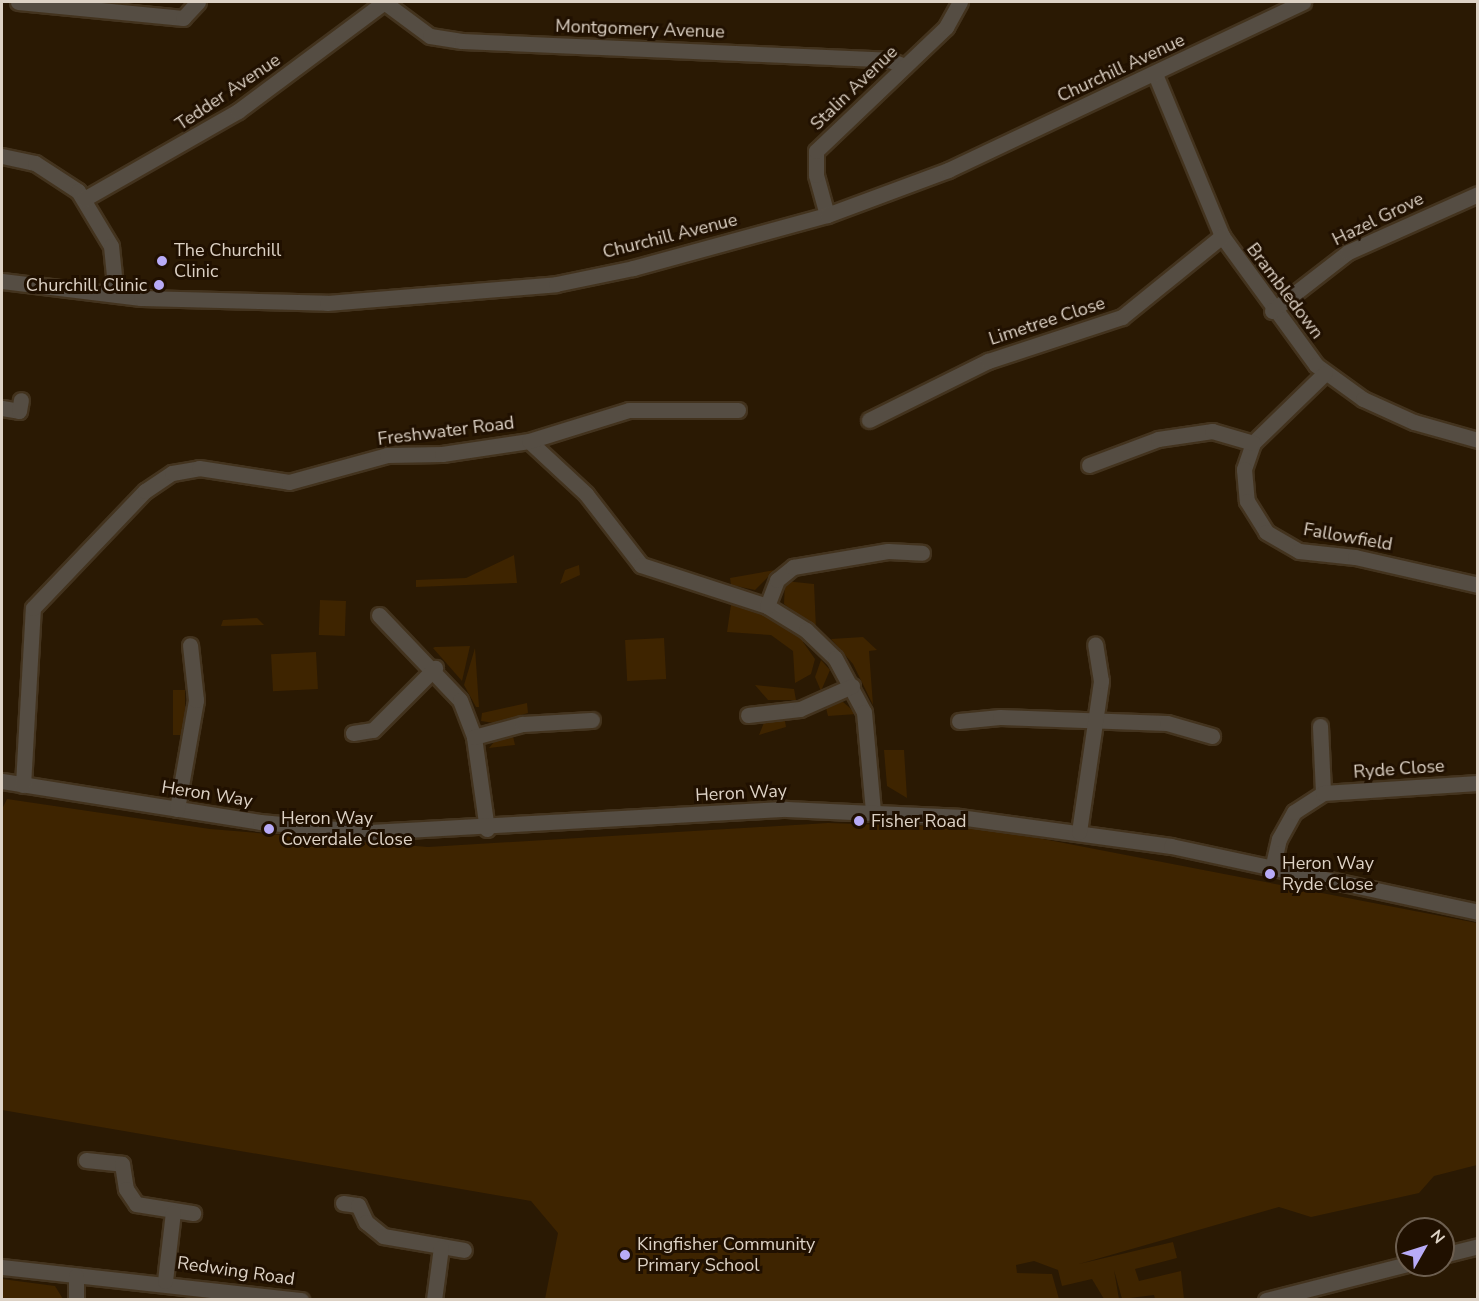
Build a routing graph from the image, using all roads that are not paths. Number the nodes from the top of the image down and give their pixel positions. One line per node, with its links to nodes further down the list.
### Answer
1 (18, 2): 2 (street)
2 (198, 2)
3 (384, 2): 6 (street, Montgomery Avenue); 10 (street, Tedder Avenue)
4 (960, 2): 6 (street, Stalin Avenue)
5 (1303, 2): 7 (street, Churchill Avenue)
6 (905, 66): 11 (street, Stalin Avenue)
7 (1155, 74): 11 (street, Churchill Avenue); 12 (street, Brambledown)
8 (2, 156): 10 (street)
9 (1478, 194): 15 (street, Hazel Grove)
10 (84, 199): 14 (street)
11 (827, 215): 14 (street, Churchill Avenue)
12 (1222, 236): 15 (street, Brambledown); 20 (street, Limetree Close)
13 (2, 281): 14 (street, Churchill Avenue)
14 (116, 295)
15 (1272, 310): 16 (street, Brambledown)
16 (1324, 374): 21 (street, Brambledown); 23 (street, Fallowfield)
17 (21, 400): 18 (street)
18 (2, 408)
19 (738, 410): 22 (street, Freshwater Road)
20 (869, 420)
21 (1478, 440)
22 (529, 441): 27 (street); 43 (street, Freshwater Road)
23 (1253, 443): 24 (street); 26 (street, Fallowfield)
24 (1089, 465)
25 (922, 553): 27 (street)
26 (1478, 585)
27 (767, 606): 32 (street)
28 (379, 615): 31 (street)
29 (1095, 644): 36 (street)
30 (190, 645): 45 (street)
31 (435, 668): 38 (street); 40 (street)
32 (852, 686): 33 (street); 46 (street)
33 (748, 715)
34 (592, 720): 40 (street)
35 (959, 721): 36 (street)
36 (1096, 724): 39 (street); 48 (street)
37 (1320, 726): 44 (street)
38 (353, 733)
39 (1212, 736)
40 (474, 737): 47 (street)
41 (2, 781): 43 (street, Heron Way)
42 (1478, 783): 44 (street, Ryde Close)
43 (23, 785): 45 (street, Heron Way)
44 (1323, 793): 49 (street, Ryde Close)
45 (177, 809): 47 (street, Heron Way)
46 (873, 811): 47 (street, Heron Way); 48 (street, Heron Way)
47 (487, 829)
48 (1079, 832): 49 (street, Heron Way)
49 (1272, 869): 50 (street, Heron Way)
50 (1478, 912)
51 (86, 1160): 53 (street)
52 (343, 1203): 56 (street)
53 (173, 1212): 54 (street); 62 (street, Redwing Road)
54 (193, 1214)
55 (1478, 1246): 58 (street)
56 (441, 1247): 57 (street); 65 (street)
57 (464, 1250)
58 (1455, 1252)
59 (2, 1267): 61 (street, Redwing Road)
60 (1395, 1267): 66 (street)
61 (76, 1276): 62 (street, Redwing Road); 63 (street)
62 (165, 1281): 64 (street, Redwing Road)
63 (76, 1299)
64 (298, 1299)
65 (434, 1299)
66 (1266, 1299)

